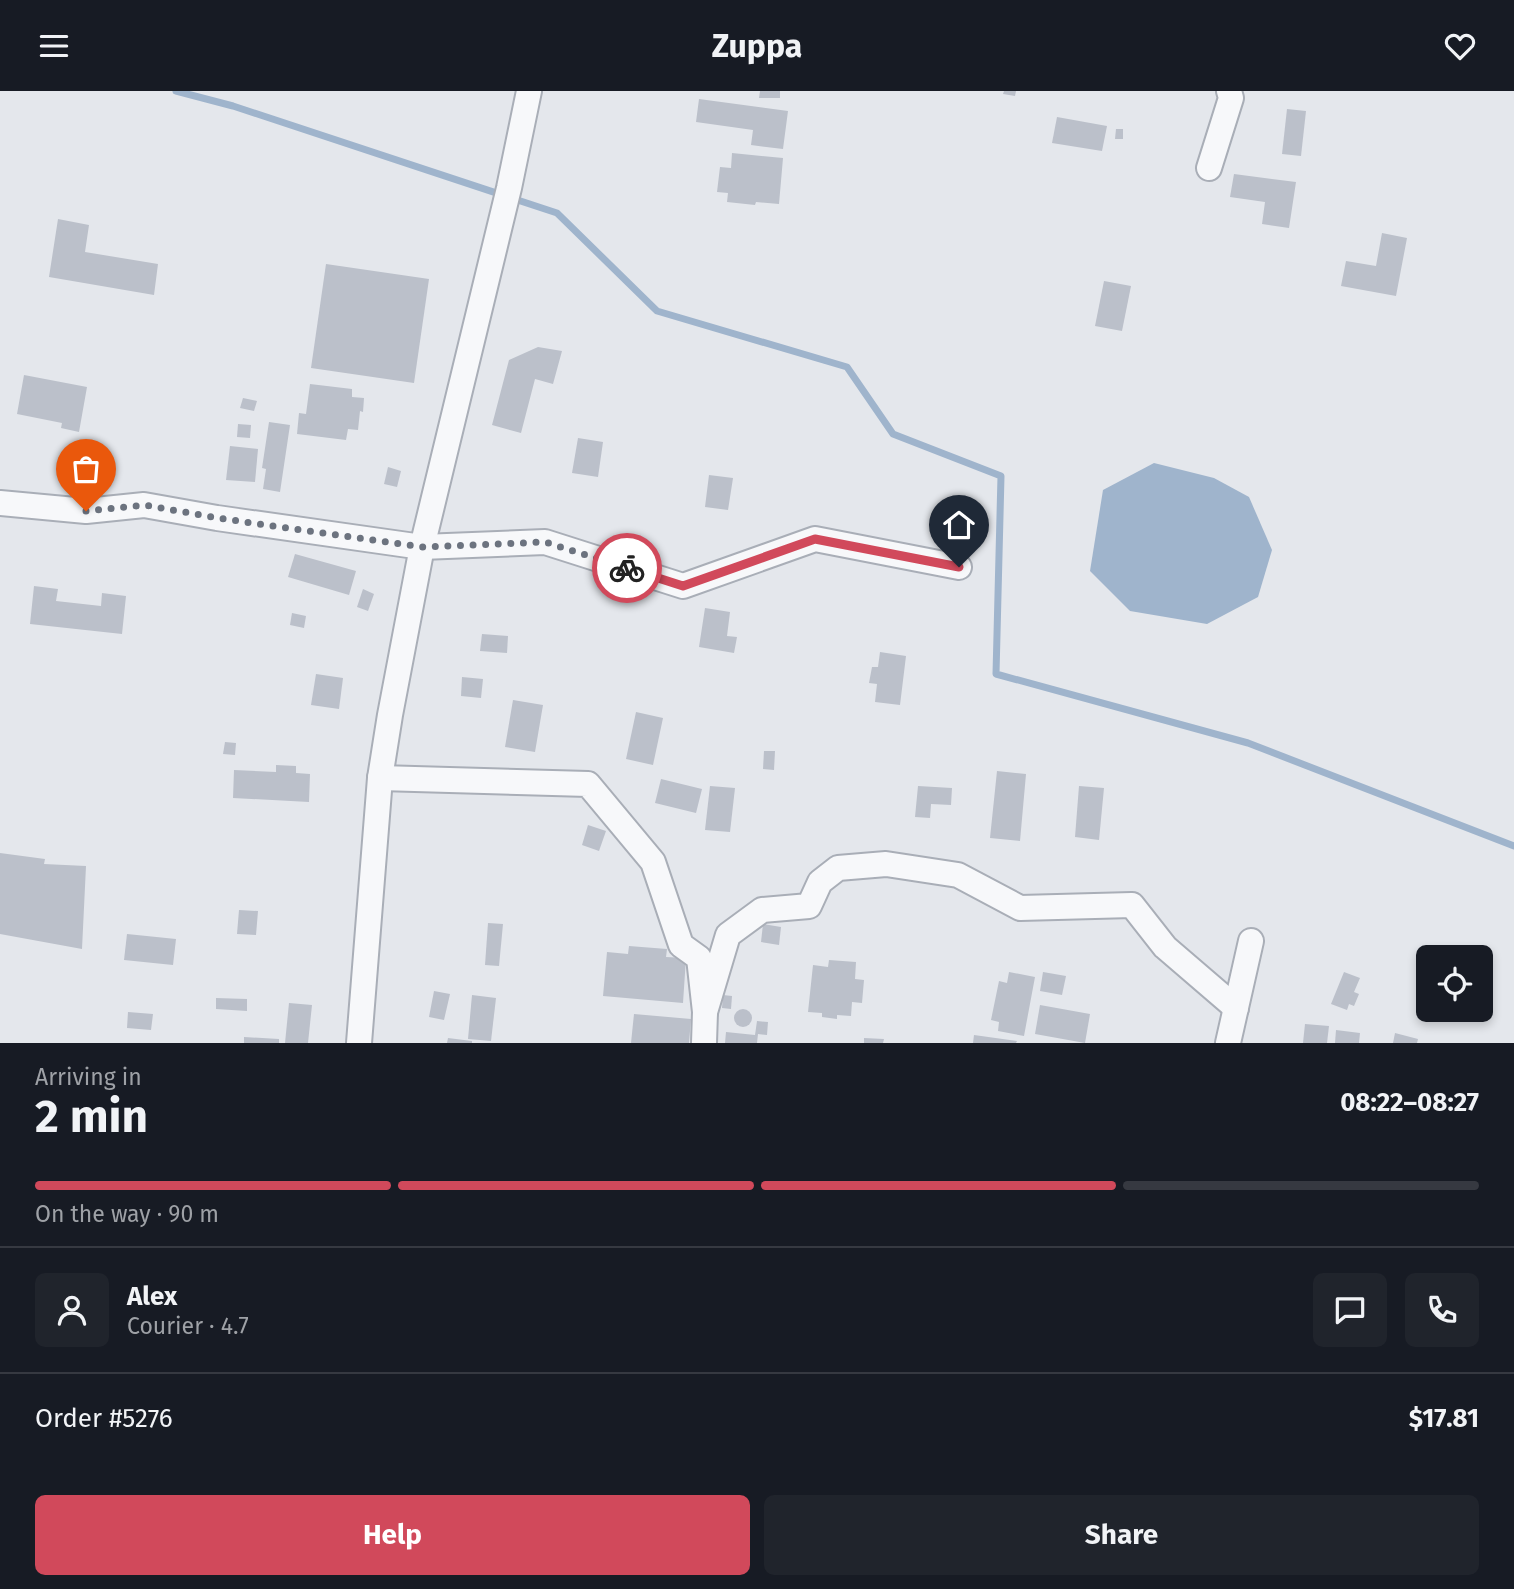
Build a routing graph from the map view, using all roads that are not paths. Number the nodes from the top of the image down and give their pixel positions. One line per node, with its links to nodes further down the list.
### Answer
1 (529, 91): 5 (street)
2 (1229, 91): 3 (street)
3 (1209, 168)
4 (0, 503): 5 (street)
5 (422, 547): 6 (street); 7 (street)
6 (959, 567)
7 (380, 778): 10 (street); 11 (street)
8 (1251, 941): 9 (street)
9 (1236, 1008): 10 (street); 13 (street)
10 (705, 1012): 12 (street)
11 (359, 1043)
12 (704, 1043)
13 (1228, 1043)

